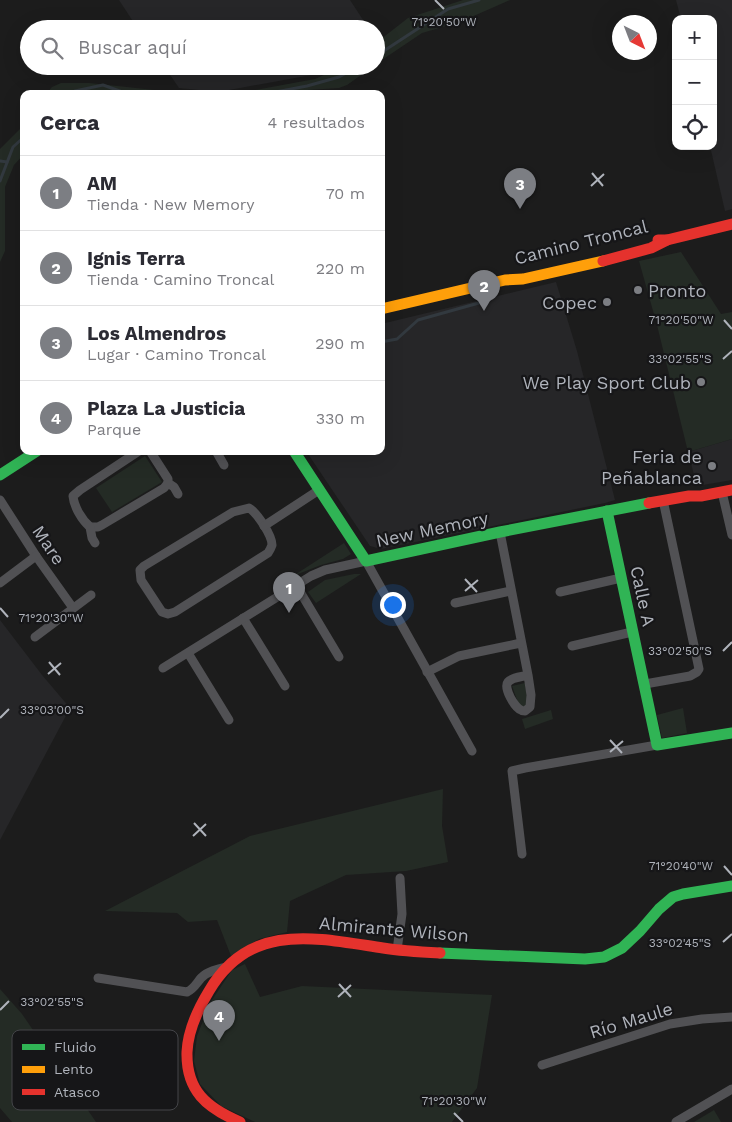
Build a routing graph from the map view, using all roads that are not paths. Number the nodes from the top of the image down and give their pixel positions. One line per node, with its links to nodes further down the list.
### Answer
1 (732, 224): 2 (street, Camino Troncal)
2 (385, 308)
3 (31, 455): 9 (street)
4 (134, 455): 18 (street)
5 (153, 455): 10 (street)
6 (218, 455): 8 (street)
7 (297, 455): 11 (street)
8 (224, 465)
9 (0, 475)
10 (168, 483): 13 (street); 18 (street)
11 (319, 490): 17 (street); 23 (street)
12 (727, 491): 14 (street, New Memory); 20 (street)
13 (178, 494)
14 (663, 500): 16 (street, New Memory); 42 (street)
15 (1, 503): 22 (street, Mare)
16 (607, 511): 19 (street, New Memory); 24 (street, Calle A)
17 (264, 526): 17 (street)
18 (90, 527): 21 (street)
19 (500, 532): 23 (street, New Memory); 27 (street)
20 (732, 535)
21 (95, 543)
22 (36, 556): 25 (street); 31 (street, Mare)
23 (366, 561): 26 (street, New Memory); 40 (street)
24 (621, 578): 28 (street); 33 (street, Calle A)
25 (0, 583)
26 (296, 586): 32 (street, New Memory); 38 (street)
27 (511, 591): 30 (street); 35 (street)
28 (560, 592)
29 (91, 595): 31 (street)
30 (455, 603)
31 (73, 608): 34 (street)
32 (243, 618): 37 (street, New Memory); 43 (street)
33 (632, 632): 36 (street); 42 (street, Calle A)
34 (35, 637)
35 (521, 643): 40 (street); 41 (street)
36 (572, 646)
37 (188, 652): 39 (street, New Memory); 44 (street)
38 (339, 656)
39 (163, 668)
40 (427, 672): 47 (street)
41 (528, 675)
42 (645, 684): 46 (street, Calle A)
43 (285, 686)
44 (229, 720)
45 (732, 733): 46 (street)
46 (657, 745): 48 (street)
47 (472, 751)
48 (522, 854)
49 (400, 878): 51 (street)
50 (732, 886): 51 (street, Almirante Wilson)
51 (398, 950): 52 (street, Almirante Wilson)
52 (227, 967): 53 (street); 57 (street, Almirante Wilson)
53 (98, 978)
54 (732, 1017): 55 (street, Río Maule)
55 (542, 1065)
56 (732, 1090): 58 (street)
57 (240, 1122)
58 (676, 1122)

